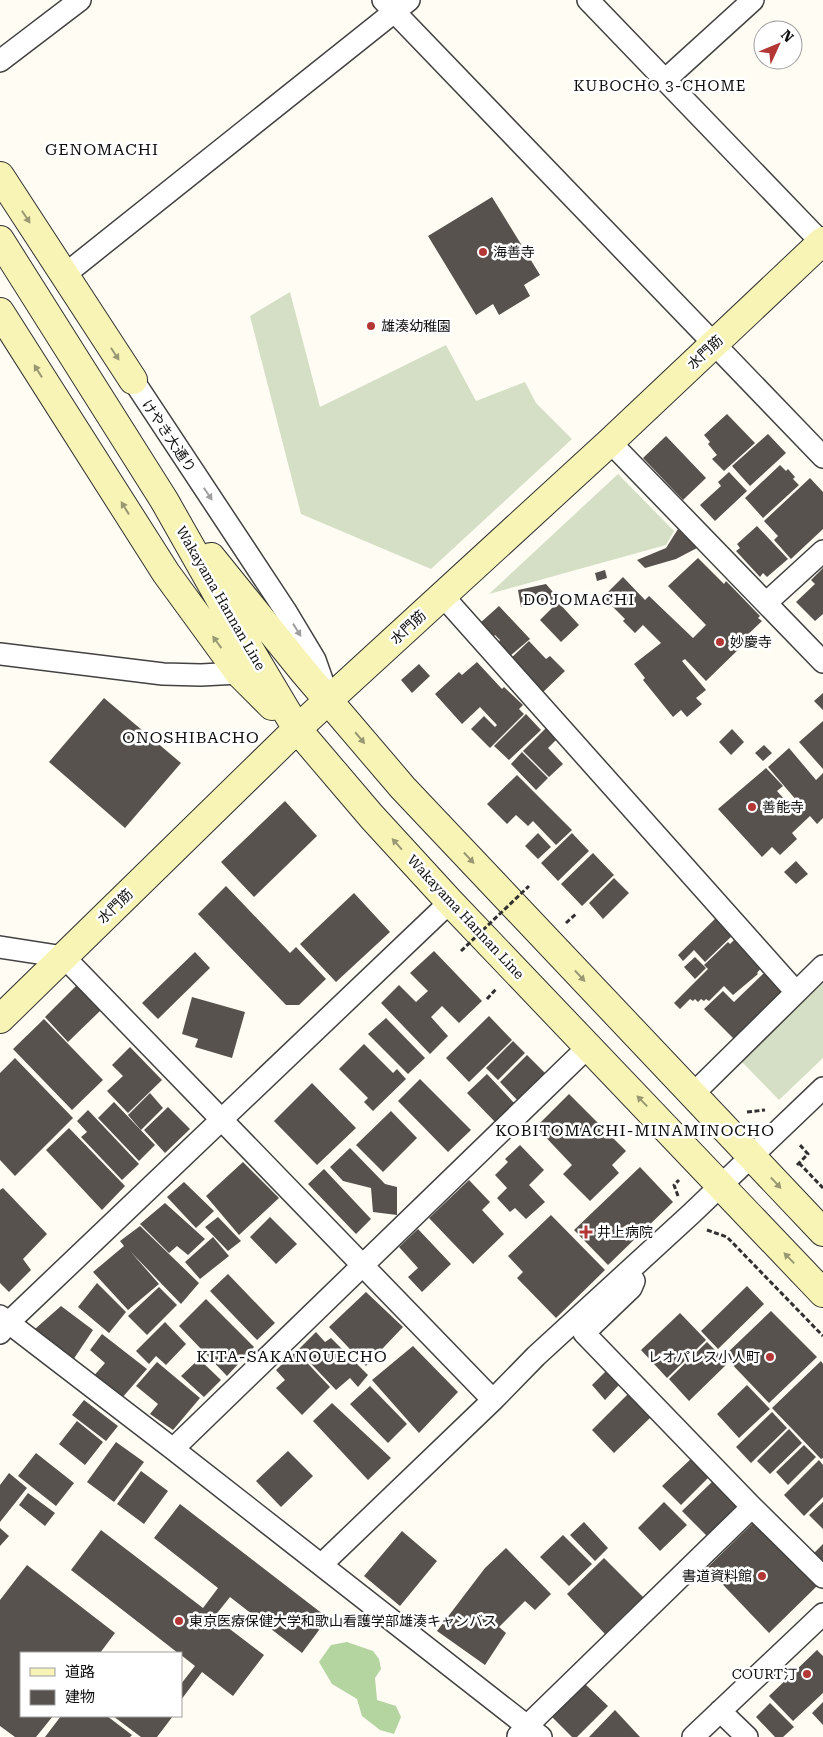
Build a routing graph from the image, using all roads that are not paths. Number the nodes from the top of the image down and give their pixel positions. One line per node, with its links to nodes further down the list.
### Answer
1 (80, 0): 5 (street)
2 (588, 0): 6 (street)
3 (753, 0): 6 (street)
4 (396, 4): 10 (street); 12 (street)
5 (0, 61)
6 (665, 80): 9 (street)
7 (0, 176): 10 (main road, けやき大通り, one-way to 10)
8 (0, 240): 16 (main road, Wakayama Hannan Line)
9 (823, 243): 12 (main road, 水門筋)
10 (64, 276): 13 (main road, けやき大通り, one-way to 13)
11 (2, 319): 22 (main road, one-way to 11)
12 (714, 344): 14 (main road, 水門筋); 15 (street)
13 (133, 380): 23 (street, けやき大通り, one-way to 23)
14 (610, 442): 18 (main road, 水門筋); 19 (street)
15 (823, 457)
16 (164, 500): 23 (main road, Wakayama Hannan Line); 24 (main road, Wakayama Hannan Line)
17 (823, 550): 19 (street)
18 (442, 595): 23 (main road, 水門筋); 29 (street)
19 (766, 603): 21 (street)
20 (0, 654): 22 (street)
21 (823, 662)
22 (239, 673): 24 (main road)
23 (329, 700): 24 (main road, 水門筋); 33 (main road, Wakayama Hannan Line, one-way to 33)
24 (297, 729): 25 (main road, Wakayama Hannan Line, one-way to 24); 27 (main road, 水門筋)
25 (450, 902): 31 (main road, Wakayama Hannan Line); 34 (street)
26 (0, 947): 27 (street)
27 (64, 957): 30 (main road, 水門筋); 34 (street)
28 (823, 966): 29 (street)
29 (796, 992): 33 (street)
30 (0, 1019)
31 (589, 1046): 36 (main road, Wakayama Hannan Line, one-way to 31); 39 (street)
32 (823, 1088): 35 (street)
33 (692, 1095): 35 (main road, Wakayama Hannan Line)
34 (221, 1118): 39 (street); 41 (street)
35 (752, 1157): 36 (street); 37 (main road, Wakayama Hannan Line, one-way to 37)
36 (721, 1186): 38 (street); 40 (main road, Wakayama Hannan Line, one-way to 36)
37 (823, 1232)
38 (648, 1252): 42 (street); 44 (street)
39 (363, 1265): 42 (street); 43 (street)
40 (823, 1293)
41 (3, 1324): 43 (street)
42 (493, 1400): 45 (street)
43 (173, 1449): 45 (street)
44 (752, 1507): 46 (street); 49 (street)
45 (321, 1565): 49 (street)
46 (823, 1578)
47 (823, 1614): 48 (street)
48 (720, 1711): 50 (street); 51 (street)
49 (528, 1733)
50 (693, 1737)
51 (747, 1737)

